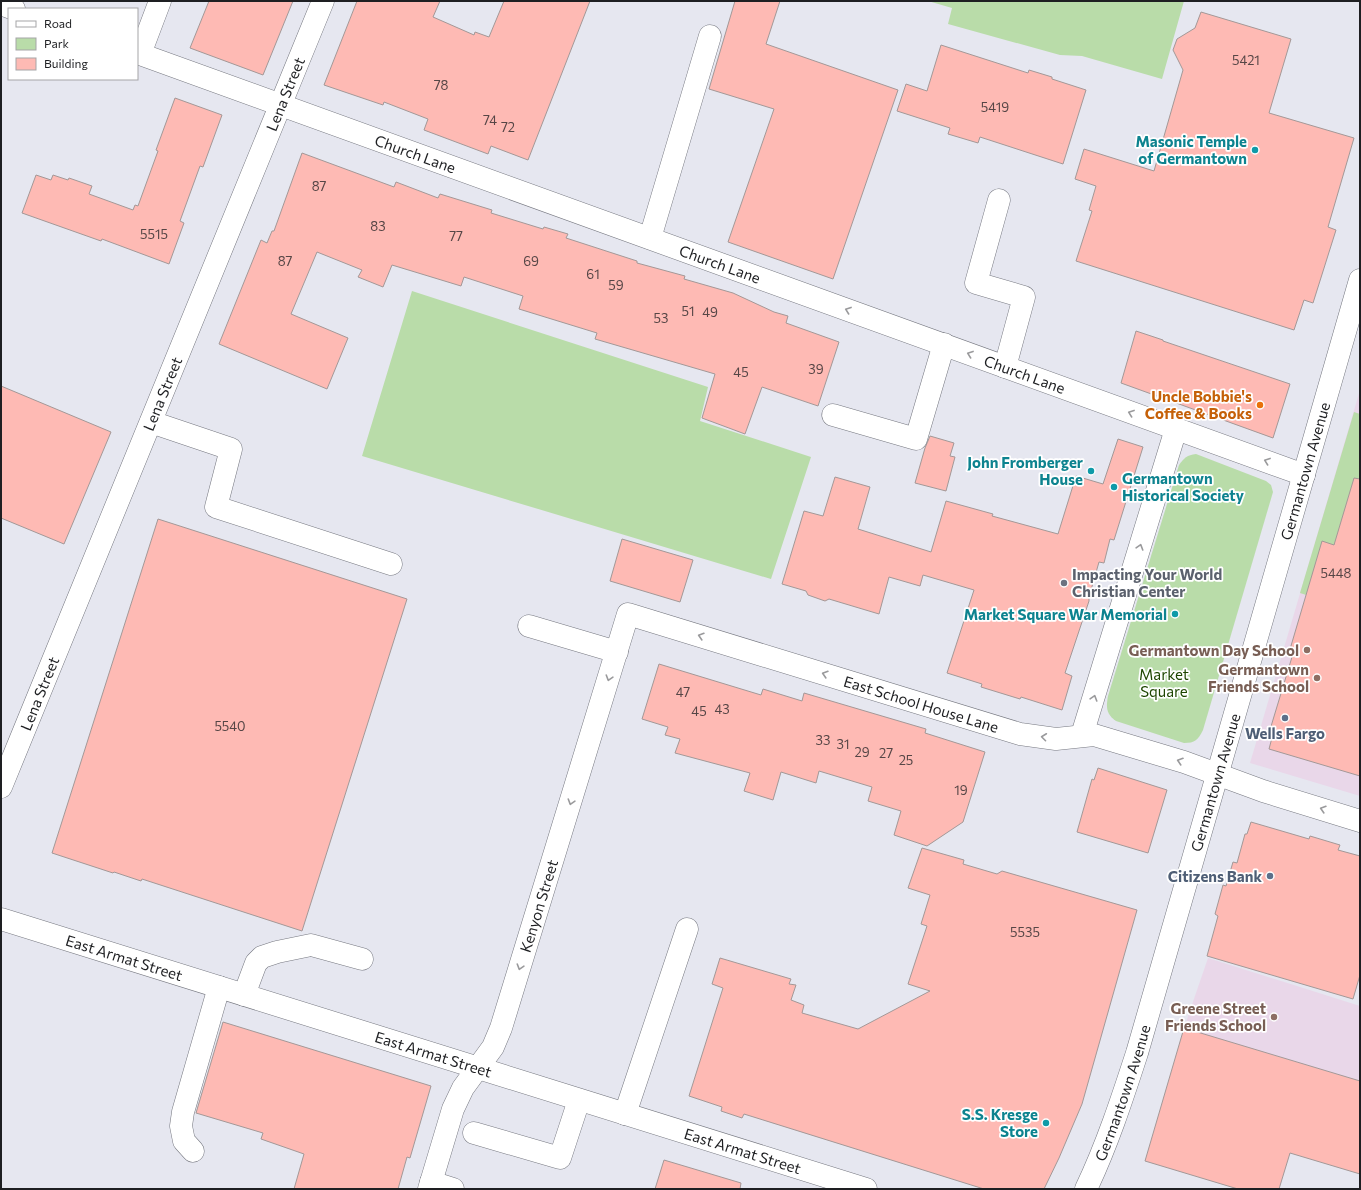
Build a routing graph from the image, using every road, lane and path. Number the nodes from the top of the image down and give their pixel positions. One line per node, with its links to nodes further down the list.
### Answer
1 (160, 1): 4 (street)
2 (323, 1): 5 (street, Lena Street)
3 (710, 36): 7 (street)
4 (139, 54): 5 (street, Church Lane)
5 (280, 105): 7 (street, Church Lane); 12 (street, Lena Street)
6 (999, 200): 10 (street)
7 (650, 238): 9 (street, Church Lane, one-way to 7)
8 (1360, 280): 14 (street, Germantown Avenue)
9 (944, 344): 10 (street, Church Lane, one-way to 9); 11 (street)
10 (1005, 367): 13 (street, Church Lane, one-way to 10)
11 (833, 415)
12 (151, 422): 15 (street); 21 (street, Lena Street)
13 (1176, 429): 14 (street, Church Lane, one-way to 13); 19 (street, one-way to 13)
14 (1304, 474): 20 (street, Germantown Avenue)
15 (391, 564)
16 (628, 614): 18 (street, Kenyon Street); 19 (street, East School House Lane, one-way to 16)
17 (529, 626): 18 (street)
18 (617, 652): 28 (street, Kenyon Street, one-way to 28)
19 (1082, 735): 20 (street, East School House Lane, one-way to 19)
20 (1217, 774): 22 (street, East School House Lane, one-way to 20); 36 (street, Germantown Avenue)
21 (1, 787)
22 (1360, 821)
23 (1, 919): 26 (street, East Armat Street)
24 (687, 929): 30 (street)
25 (362, 958): 27 (street)
26 (219, 987): 27 (street, East Armat Street); 32 (street)
27 (244, 995): 28 (street, East Armat Street)
28 (478, 1069): 29 (street, East Armat Street); 33 (street, Kenyon Street)
29 (579, 1100): 30 (street, East Armat Street); 31 (street)
30 (625, 1114): 35 (street, East Armat Street)
31 (474, 1133)
32 (193, 1151)
33 (430, 1186): 34 (street)
34 (453, 1189)
35 (866, 1189)
36 (1086, 1189)

